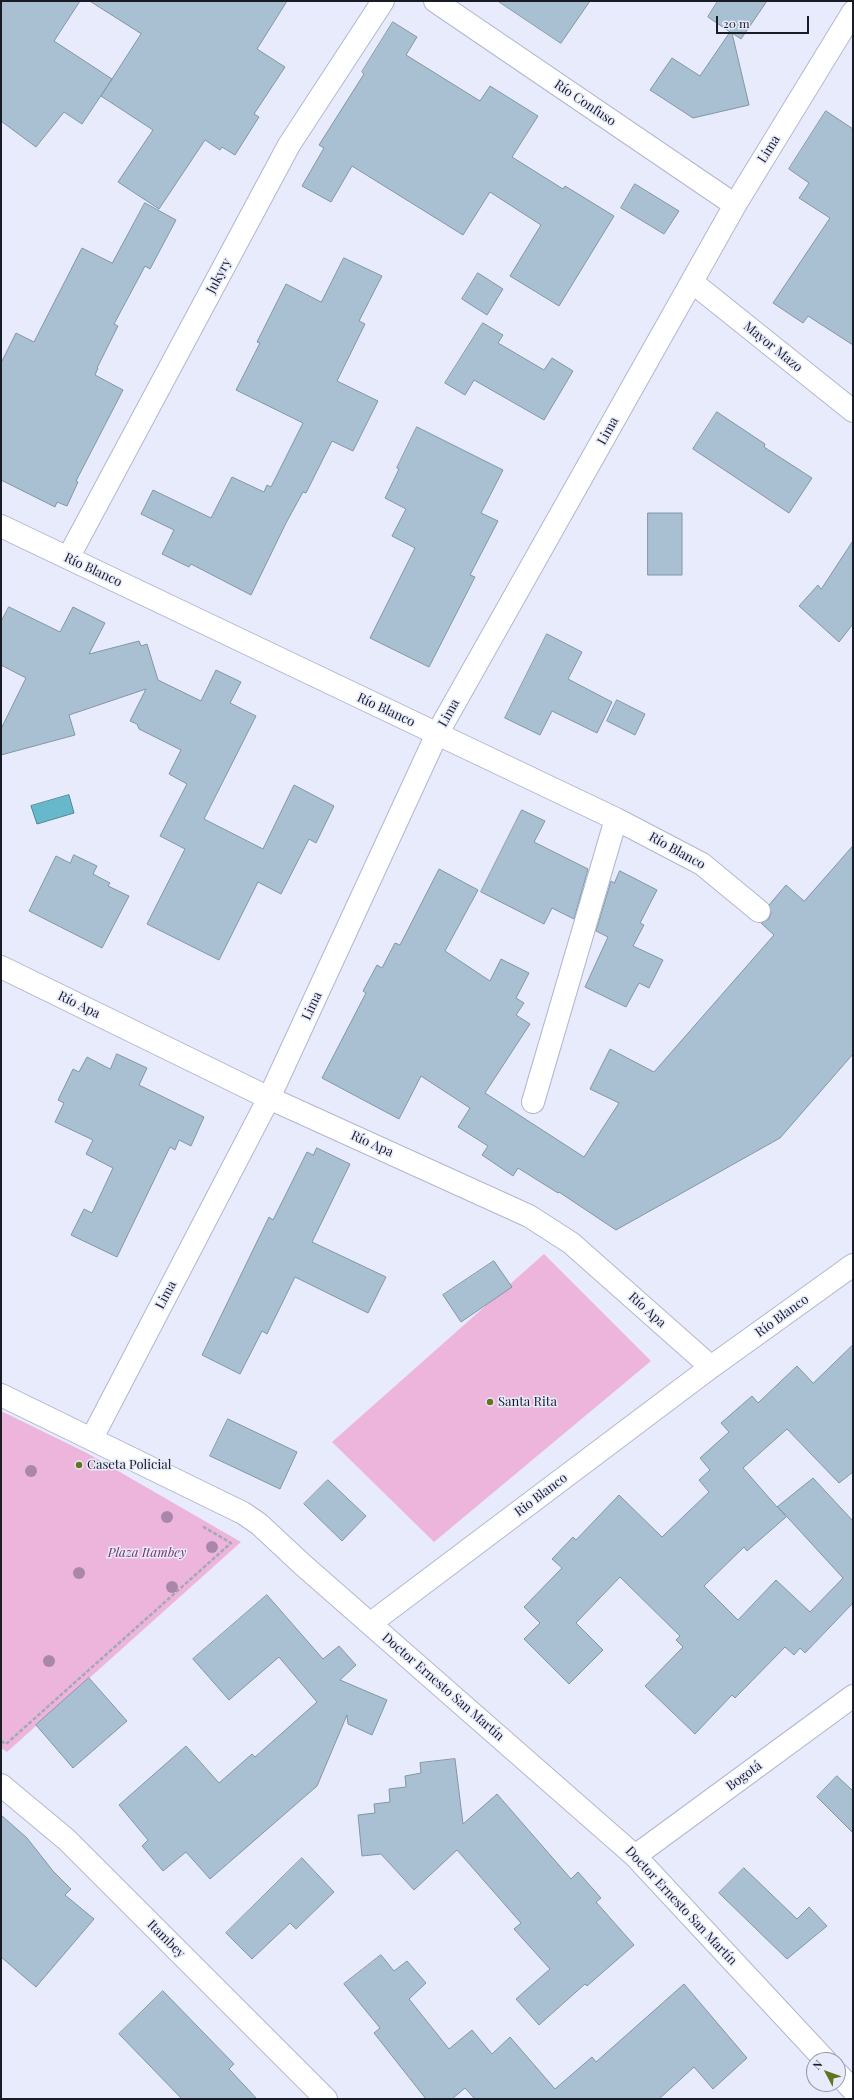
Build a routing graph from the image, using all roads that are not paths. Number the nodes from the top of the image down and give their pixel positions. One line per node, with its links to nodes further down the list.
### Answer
1 (383, 1): 8 (street, Jukyry)
2 (435, 1): 4 (street, Río Confuso)
3 (853, 12): 4 (street, Lima)
4 (735, 204): 5 (street, Lima)
5 (692, 282): 6 (street, Mayor Mazo); 9 (street, Lima)
6 (853, 412)
7 (1, 526): 8 (street, Río Blanco)
8 (68, 558): 9 (street, Río Blanco)
9 (437, 734): 10 (street, Río Blanco); 13 (street, Lima)
10 (616, 819): 11 (street, Río Blanco); 14 (street)
11 (759, 911)
12 (1, 967): 13 (street, Río Apa)
13 (269, 1098): 16 (street, Río Apa); 18 (street, Lima)
14 (533, 1102)
15 (853, 1265): 16 (street, Río Blanco)
16 (711, 1367): 19 (street, Rio Blanco)
17 (1, 1394): 18 (street, Doctor Ernesto San Martín)
18 (92, 1438): 19 (street, Doctor Ernesto San Martín)
19 (371, 1623): 22 (street, Doctor Ernesto San Martín)
20 (853, 1696): 22 (street, Bogotá)
21 (1, 1785): 26 (street, Itambey)
22 (635, 1856): 23 (street, Doctor Ernesto San Martín)
23 (818, 2052)
24 (846, 2083): 25 (street)
25 (853, 2090)
26 (326, 2099)

